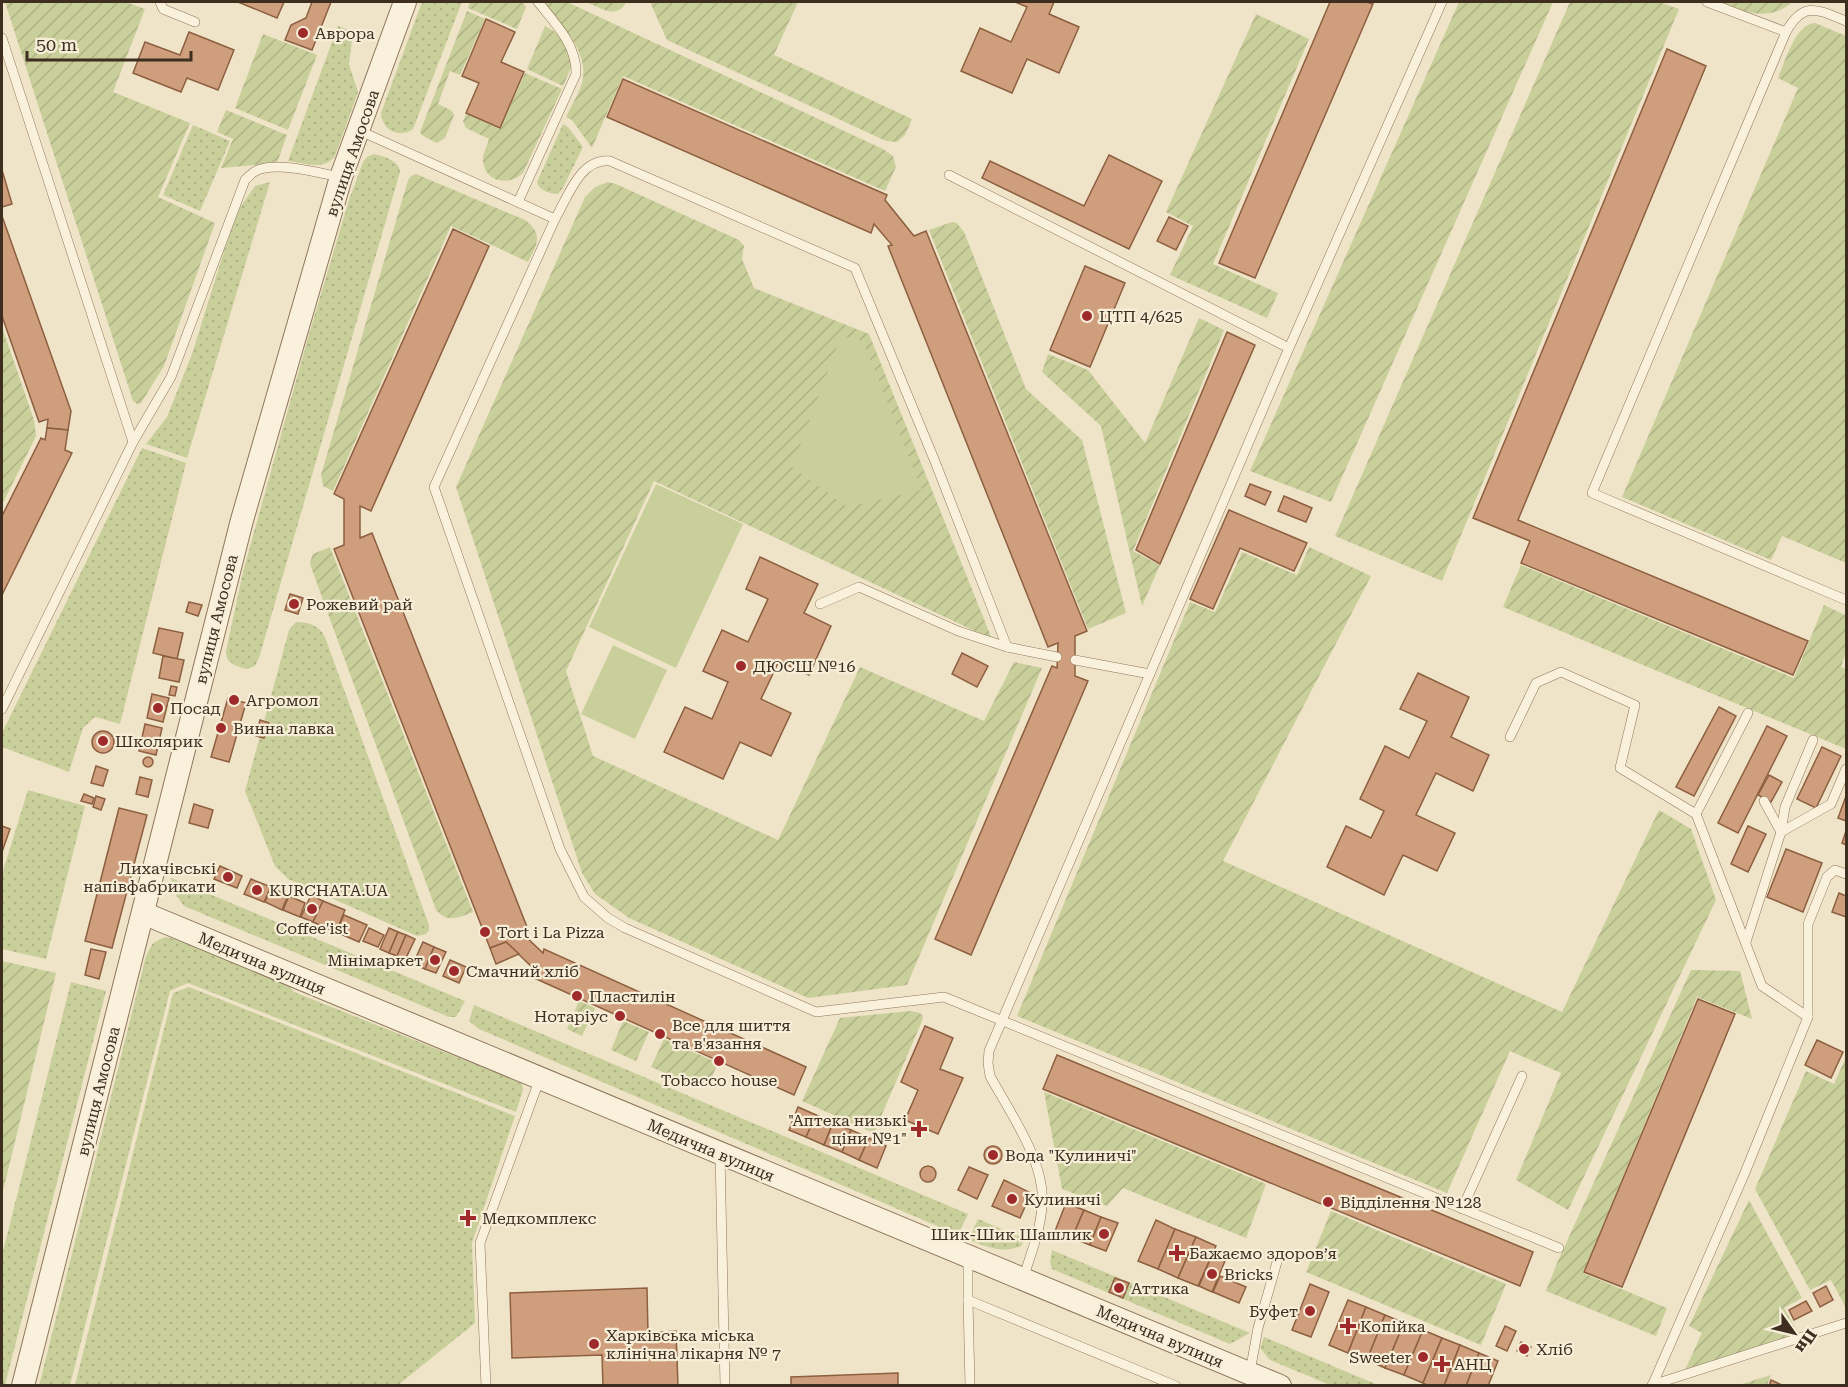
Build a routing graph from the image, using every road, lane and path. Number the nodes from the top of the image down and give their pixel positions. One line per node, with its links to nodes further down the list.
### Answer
1 (160, 2): 8 (lane)
2 (405, 2): 11 (street, вулиця Амосова)
3 (538, 2): 14 (lane)
4 (1442, 2): 16 (lane)
5 (1707, 2): 9 (lane)
6 (1808, 5): 7 (lane); 9 (lane)
7 (1846, 21)
8 (195, 22)
9 (1786, 32): 18 (lane)
10 (2, 38): 17 (lane)
11 (358, 130): 13 (street, вулиця Амосова); 14 (lane)
12 (949, 175): 16 (lane)
13 (341, 177): 17 (lane); 33 (street, вулиця Амосова)
14 (518, 202): 15 (lane)
15 (555, 219): 20 (lane); 36 (lane)
16 (1289, 348): 23 (lane)
17 (133, 442): 24 (lane)
18 (1846, 600)
19 (820, 604): 20 (lane)
20 (1007, 647): 21 (lane)
21 (1057, 657)
22 (1075, 660): 23 (lane)
23 (1150, 674): 36 (lane)
24 (2, 709)
25 (1748, 712): 30 (lane)
26 (1510, 737): 30 (lane)
27 (1813, 740): 31 (lane)
28 (1846, 769): 31 (lane)
29 (1764, 801): 31 (lane)
30 (1696, 814): 34 (lane)
31 (1781, 832): 34 (lane)
32 (1846, 874): 35 (lane)
33 (143, 913): 38 (street, Медична вулиця); 49 (street, вулиця Амосова)
34 (1746, 942): 35 (lane)
35 (1808, 1017): 48 (lane)
36 (1001, 1022): 40 (lane); 44 (lane)
37 (1522, 1076): 40 (lane)
38 (540, 1078): 39 (street, Медична вулиця); 50 (lane)
39 (720, 1153): 43 (street, Медична вулиця); 51 (lane)
40 (1462, 1209): 41 (lane)
41 (1559, 1248)
42 (1279, 1255): 47 (lane)
43 (968, 1256): 44 (street, Медична вулиця); 45 (lane)
44 (1023, 1279): 47 (street, Медична вулиця)
45 (968, 1300): 52 (lane); 53 (lane)
46 (1846, 1323): 48 (lane)
47 (1250, 1373): 54 (street, Медична вулиця)
48 (1652, 1385)
49 (23, 1386)
50 (486, 1386)
51 (725, 1386)
52 (970, 1386)
53 (1176, 1386)
54 (1280, 1386)

